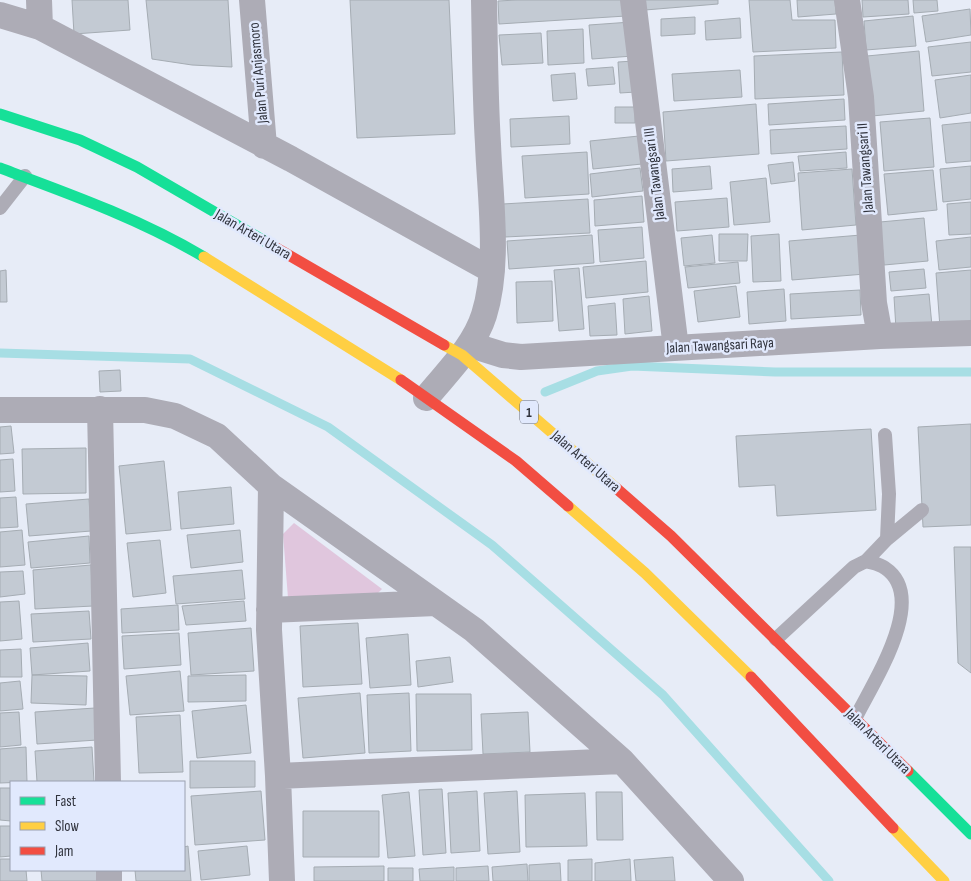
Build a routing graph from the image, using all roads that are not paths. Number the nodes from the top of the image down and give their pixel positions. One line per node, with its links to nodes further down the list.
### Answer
1 (39, 0): 7 (street)
2 (252, 0): 9 (street, Jalan Puri Anjasmoro)
3 (484, 0): 13 (street)
4 (633, 0): 16 (street, Jalan Tawangsari III)
5 (847, 0): 15 (street, Jalan Tawangsari II)
6 (0, 15): 7 (street)
7 (40, 27): 9 (street)
8 (0, 114): 17 (highway, Jalan Arteri Utara / 1)
9 (264, 146): 13 (street)
10 (0, 168): 11 (highway)
11 (25, 176): 12 (lane); 18 (highway)
12 (0, 208)
13 (491, 270): 17 (street)
14 (971, 333): 15 (street, Jalan Tawangsari Raya)
15 (880, 336): 16 (street, Jalan Tawangsari Raya)
16 (676, 348): 17 (street, Jalan Tawangsari Raya)
17 (466, 350): 18 (street); 28 (highway, Jalan Arteri Utara / 1)
18 (426, 398): 36 (highway)
19 (100, 409): 20 (street); 22 (street); 32 (street)
20 (0, 410)
21 (885, 435): 24 (lane)
22 (271, 486): 26 (street); 27 (street)
23 (922, 510): 24 (lane)
24 (887, 539): 25 (lane)
25 (866, 561): 28 (lane); 29 (lane)
26 (436, 603): 27 (street); 30 (street)
27 (269, 610): 31 (street)
28 (776, 638): 29 (highway, Jalan Arteri Utara / 1)
29 (855, 719): 33 (highway, Jalan Arteri Utara / 1)
30 (622, 761): 31 (street); 35 (street)
31 (278, 776): 34 (street)
32 (108, 781)
33 (971, 834)
34 (282, 881)
35 (731, 881)
36 (944, 881)

